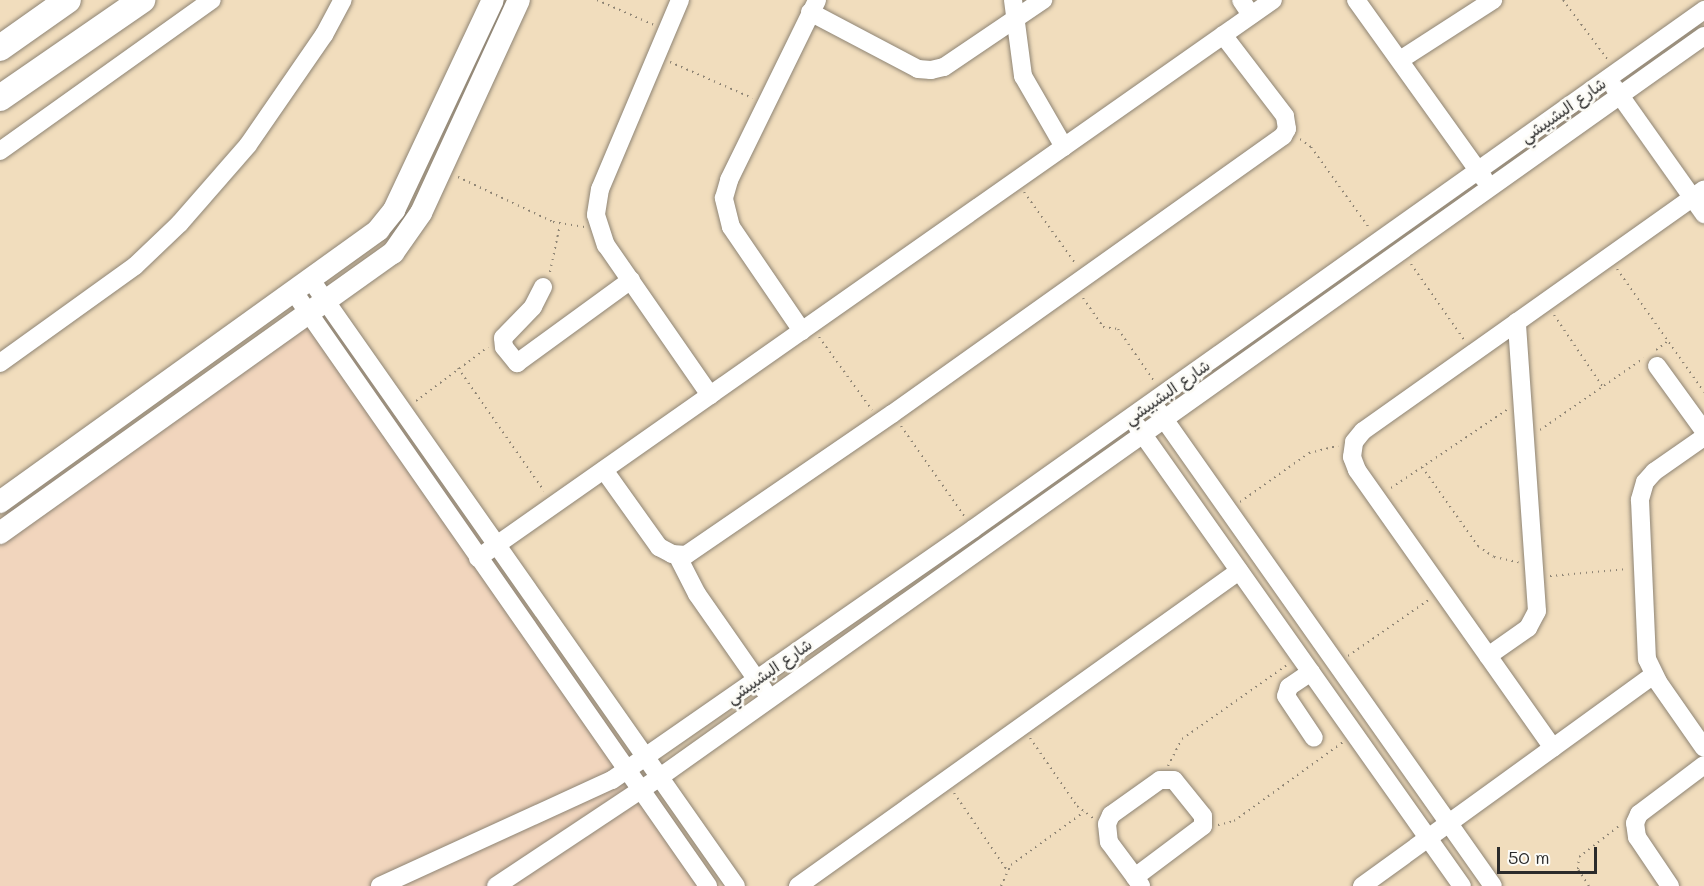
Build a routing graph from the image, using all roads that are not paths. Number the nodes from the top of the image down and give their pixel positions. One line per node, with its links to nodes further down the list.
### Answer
1 (68, 0): 20 (highway)
2 (142, 0): 24 (highway)
3 (212, 0): 26 (street)
4 (343, 0): 37 (street)
5 (493, 0): 32 (main road)
6 (519, 0): 34 (main road)
7 (681, 0): 31 (street)
8 (1013, 0): 17 (street)
9 (1042, 0): 17 (street)
10 (1240, 0): 16 (street)
11 (1273, 0): 16 (street)
12 (1356, 0): 21 (street)
13 (1496, 1): 21 (street)
14 (814, 6): 17 (street); 36 (street)
15 (1704, 10): 22 (street, شارع البشبيشي)
16 (1251, 15): 18 (street)
17 (1013, 20): 25 (street)
18 (1223, 35): 25 (street); 50 (street)
19 (1704, 36): 23 (street, شارع البشبيشي)
20 (0, 48)
21 (1400, 60): 27 (street)
22 (1613, 75): 23 (street); 27 (street, شارع البشبيشي)
23 (1621, 96): 28 (street, شارع البشبيشي); 29 (street)
24 (0, 98)
25 (1064, 147): 36 (street)
26 (0, 151)
27 (1478, 170): 28 (street); 40 (street, شارع البشبيشي)
28 (1490, 188): 42 (street, شارع البشبيشي)
29 (1698, 194): 30 (street); 35 (street)
30 (1704, 214)
31 (631, 280): 33 (street); 39 (street)
32 (302, 286): 34 (street); 47 (main road)
33 (543, 287)
34 (317, 307): 48 (main road); 49 (street); 51 (street)
35 (1517, 322): 53 (street); 53 (street)
36 (806, 328): 39 (street)
37 (0, 363)
38 (1657, 366): 43 (street)
39 (710, 395): 46 (street)
40 (1158, 398): 41 (street, شارع البشبيشي); 42 (street)
41 (1131, 418): 44 (street); 56 (street, شارع البشبيشي)
42 (1164, 420): 44 (street, شارع البشبيشي); 66 (street)
43 (1704, 431)
44 (1143, 435): 52 (street); 57 (street, شارع البشبيشي)
45 (1704, 436): 55 (street)
46 (604, 470): 49 (street); 50 (street)
47 (0, 502)
48 (0, 533)
49 (496, 545): 51 (street); 61 (street)
50 (677, 555): 56 (street)
51 (478, 558): 63 (street)
52 (1239, 571): 54 (street); 73 (street)
53 (1488, 656): 59 (street)
54 (1311, 672): 58 (street); 67 (street)
55 (1654, 675): 59 (street); 60 (street)
56 (757, 679): 57 (street); 61 (street, شارع البشبيشي)
57 (771, 699): 64 (street, شارع البشبيشي)
58 (1314, 738)
59 (1553, 748): 66 (street)
60 (1704, 748)
61 (645, 757): 63 (street, شارع البشبيشي); 64 (street)
62 (1704, 765): 77 (street)
63 (627, 770): 65 (street); 71 (street, شارع البشبيشي)
64 (660, 777): 65 (street, شارع البشبيشي); 72 (street)
65 (641, 790): 69 (street, شارع البشبيشي); 70 (street)
66 (1449, 824): 67 (street); 76 (street)
67 (1428, 839): 74 (street); 75 (street)
68 (1138, 882): 68 (street)
69 (506, 883)
70 (700, 883)
71 (380, 886)
72 (736, 886)
73 (798, 886)
74 (1362, 886)
75 (1461, 886)
76 (1493, 886)
77 (1670, 886)

